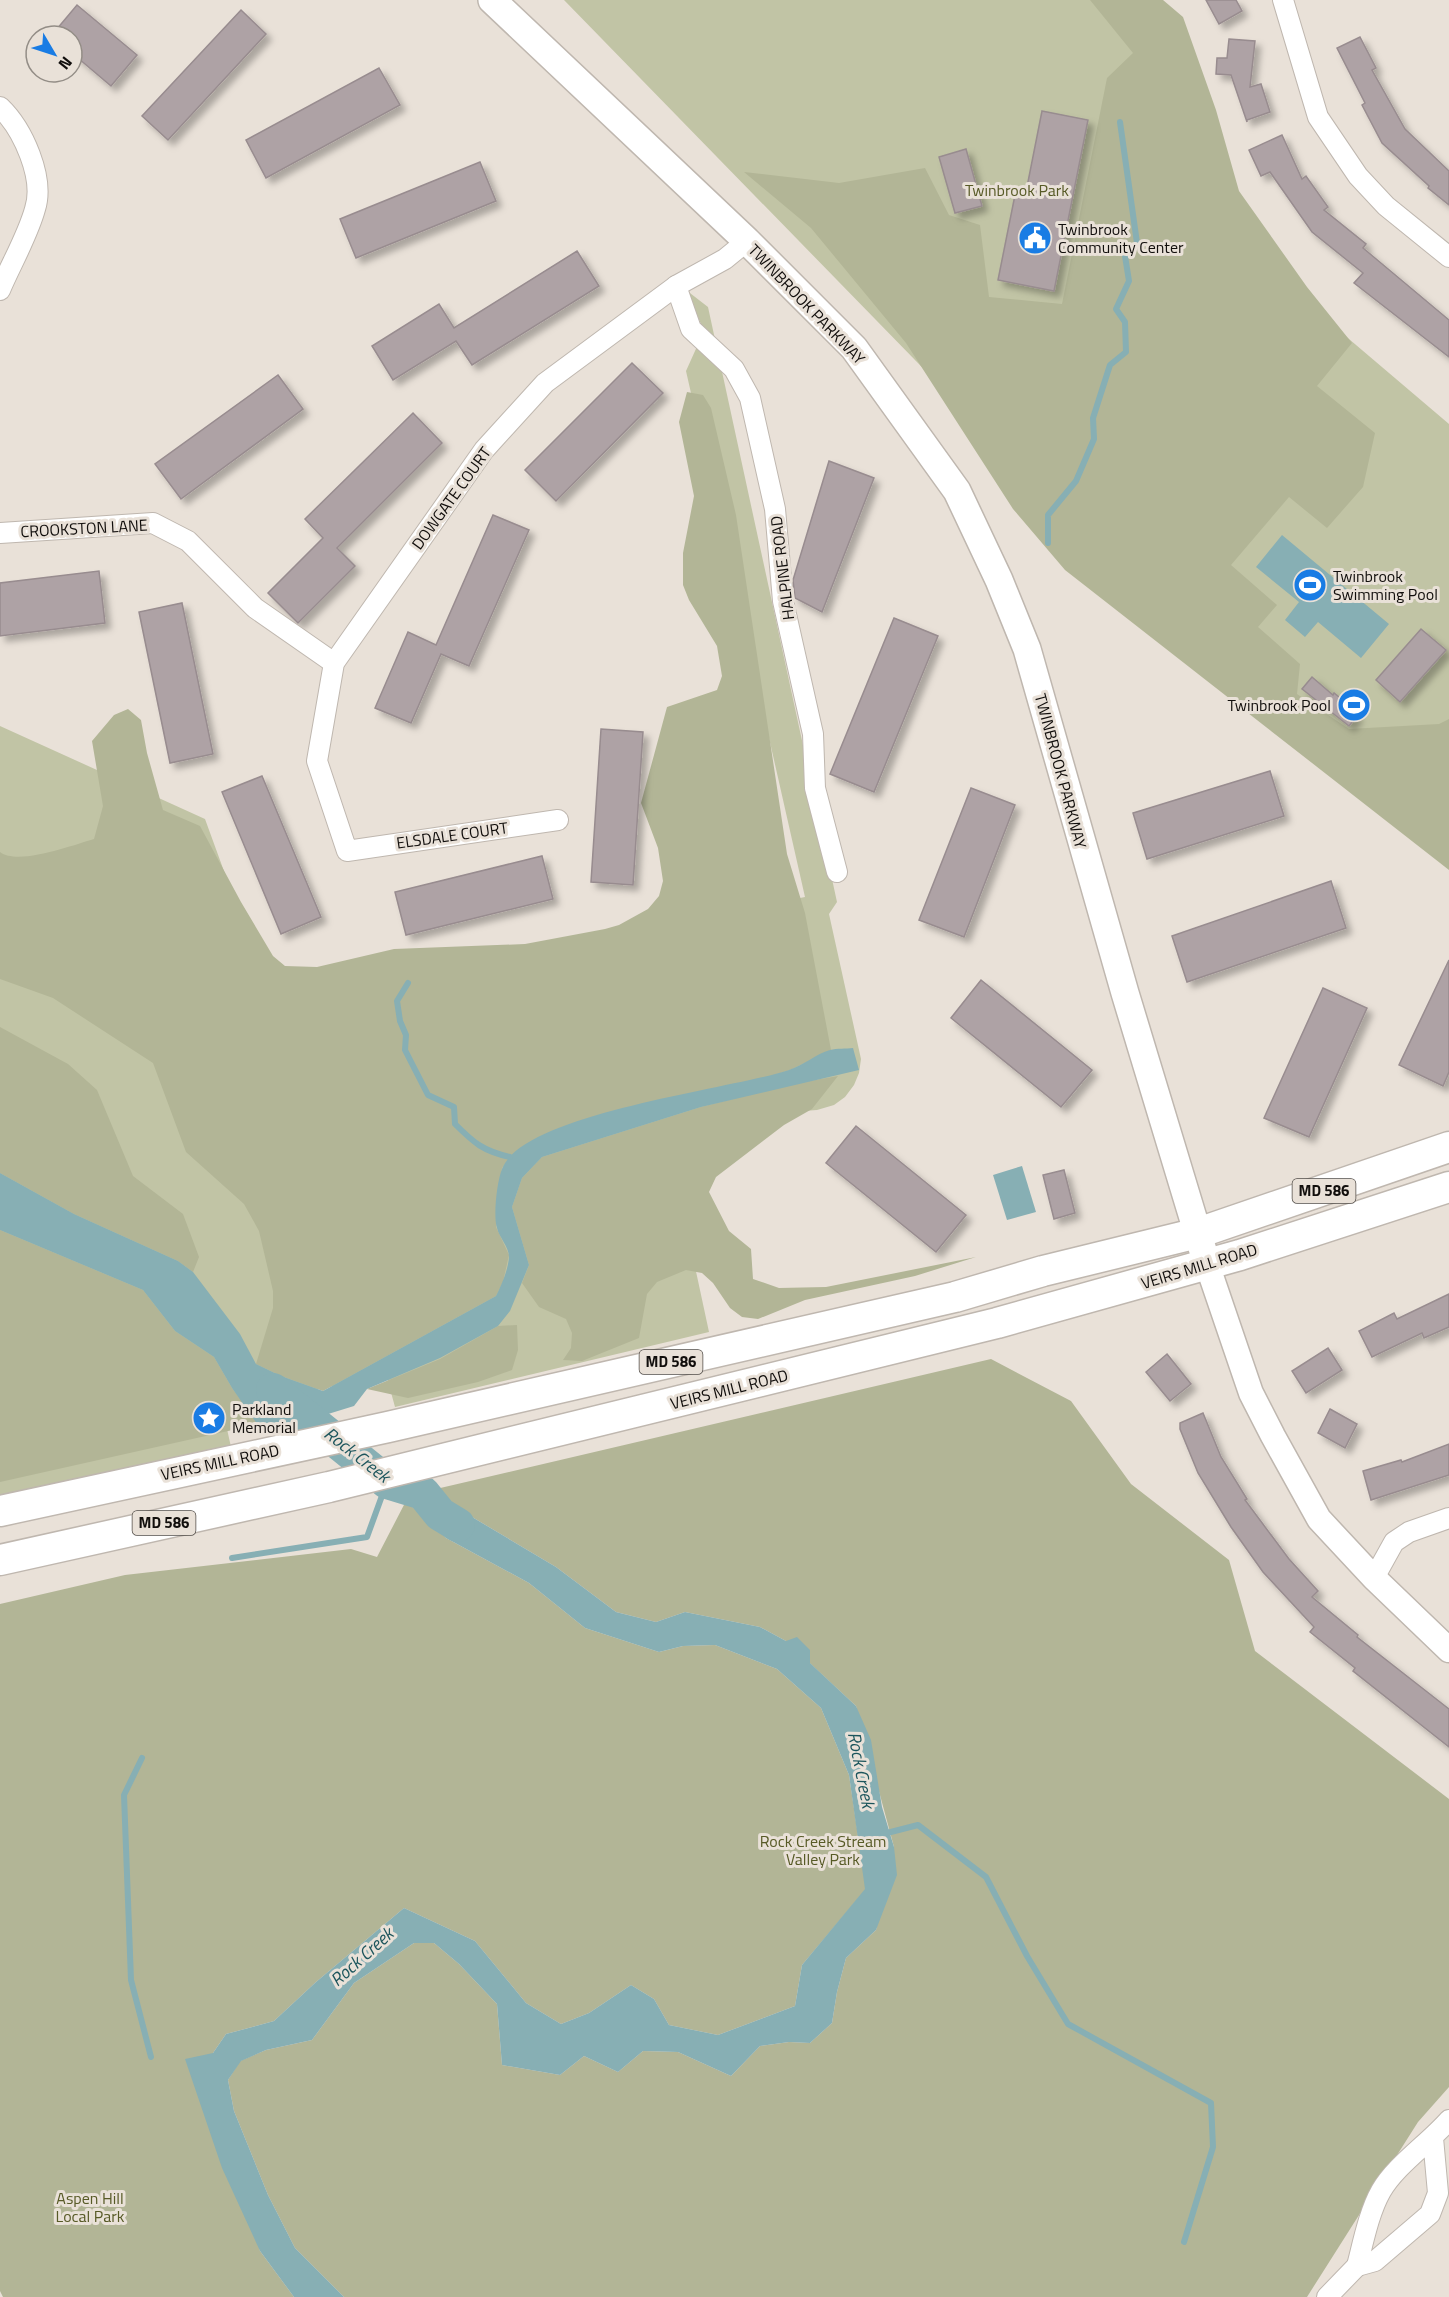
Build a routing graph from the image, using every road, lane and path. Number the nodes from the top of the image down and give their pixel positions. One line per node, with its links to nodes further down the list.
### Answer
1 (492, 0): 4 (main road, TWINBROOK PARKWAY)
2 (1282, 0): 5 (street)
3 (0, 108): 7 (street)
4 (747, 241): 6 (street, DOWGATE COURT); 15 (main road, TWINBROOK PARKWAY)
5 (1449, 257)
6 (676, 286): 9 (street, DOWGATE COURT); 12 (street, HALPINE ROAD)
7 (0, 290)
8 (0, 533): 9 (street, CROOKSTON LANE)
9 (334, 663): 11 (street, DOWGATE COURT)
10 (558, 820): 11 (street, ELSDALE COURT)
11 (347, 850)
12 (837, 872)
13 (1449, 1147): 15 (main road, VEIRS MILL ROAD / MD 586)
14 (1449, 1187): 16 (main road, VEIRS MILL ROAD / MD 586)
15 (1198, 1233): 16 (main road, TWINBROOK PARKWAY); 17 (main road, VEIRS MILL ROAD / MD 586)
16 (1207, 1264): 19 (main road, VEIRS MILL ROAD / MD 586); 20 (street, TWINBROOK PARKWAY)
17 (0, 1511)
18 (1449, 1518): 20 (street)
19 (0, 1560)
20 (1374, 1578): 21 (street, TWINBROOK PARKWAY)
21 (1449, 1650)
22 (1449, 2120): 23 (street)
23 (1433, 2138): 24 (street); 24 (street)
24 (1357, 2266): 25 (street)
25 (1328, 2297)

